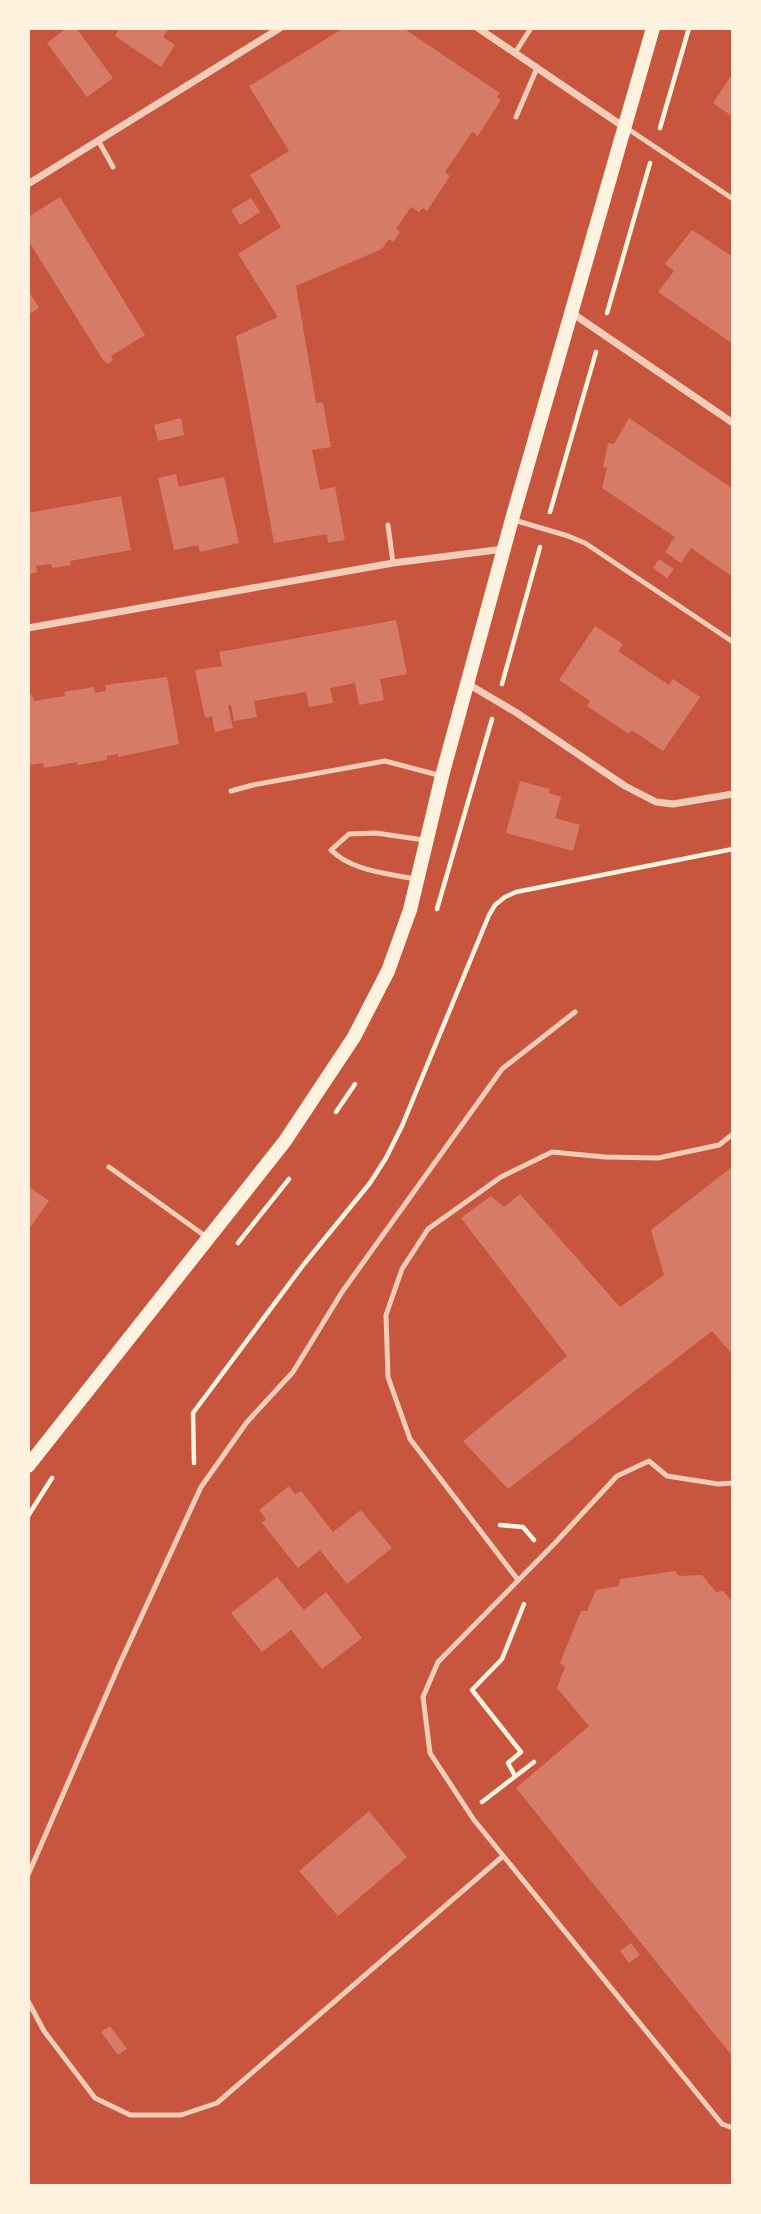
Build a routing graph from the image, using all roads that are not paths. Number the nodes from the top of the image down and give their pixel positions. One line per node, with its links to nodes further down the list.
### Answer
1 (280, 28): 9 (street)
2 (478, 28): 5 (street)
3 (531, 28): 5 (lane)
4 (653, 28): 8 (main road)
5 (515, 53): 6 (street)
6 (537, 68): 7 (lane); 8 (street)
7 (516, 117)
8 (624, 127): 12 (lane); 13 (main road)
9 (98, 140): 10 (lane); 11 (street)
10 (113, 167)
11 (28, 184)
12 (733, 199)
13 (572, 313): 14 (street); 15 (main road)
14 (733, 423)
15 (512, 519): 17 (main road); 20 (lane)
16 (388, 525): 18 (lane)
17 (504, 549): 18 (street); 21 (main road)
18 (393, 563): 19 (street)
19 (28, 628)
20 (733, 642)
21 (467, 684): 22 (main road); 24 (street)
22 (442, 776): 23 (lane); 25 (main road)
23 (231, 791)
24 (733, 794)
25 (426, 840): 26 (main road); 26 (lane)
26 (417, 879): 30 (main road)
27 (575, 1012): 35 (lane)
28 (733, 1134): 33 (lane)
29 (109, 1167): 30 (lane)
30 (208, 1238): 31 (main road)
31 (28, 1466)
32 (733, 1483): 33 (lane)
33 (518, 1580): 34 (lane)
34 (503, 1856): 36 (lane); 37 (lane)
35 (28, 1875)
36 (28, 2001)
37 (733, 2128)

